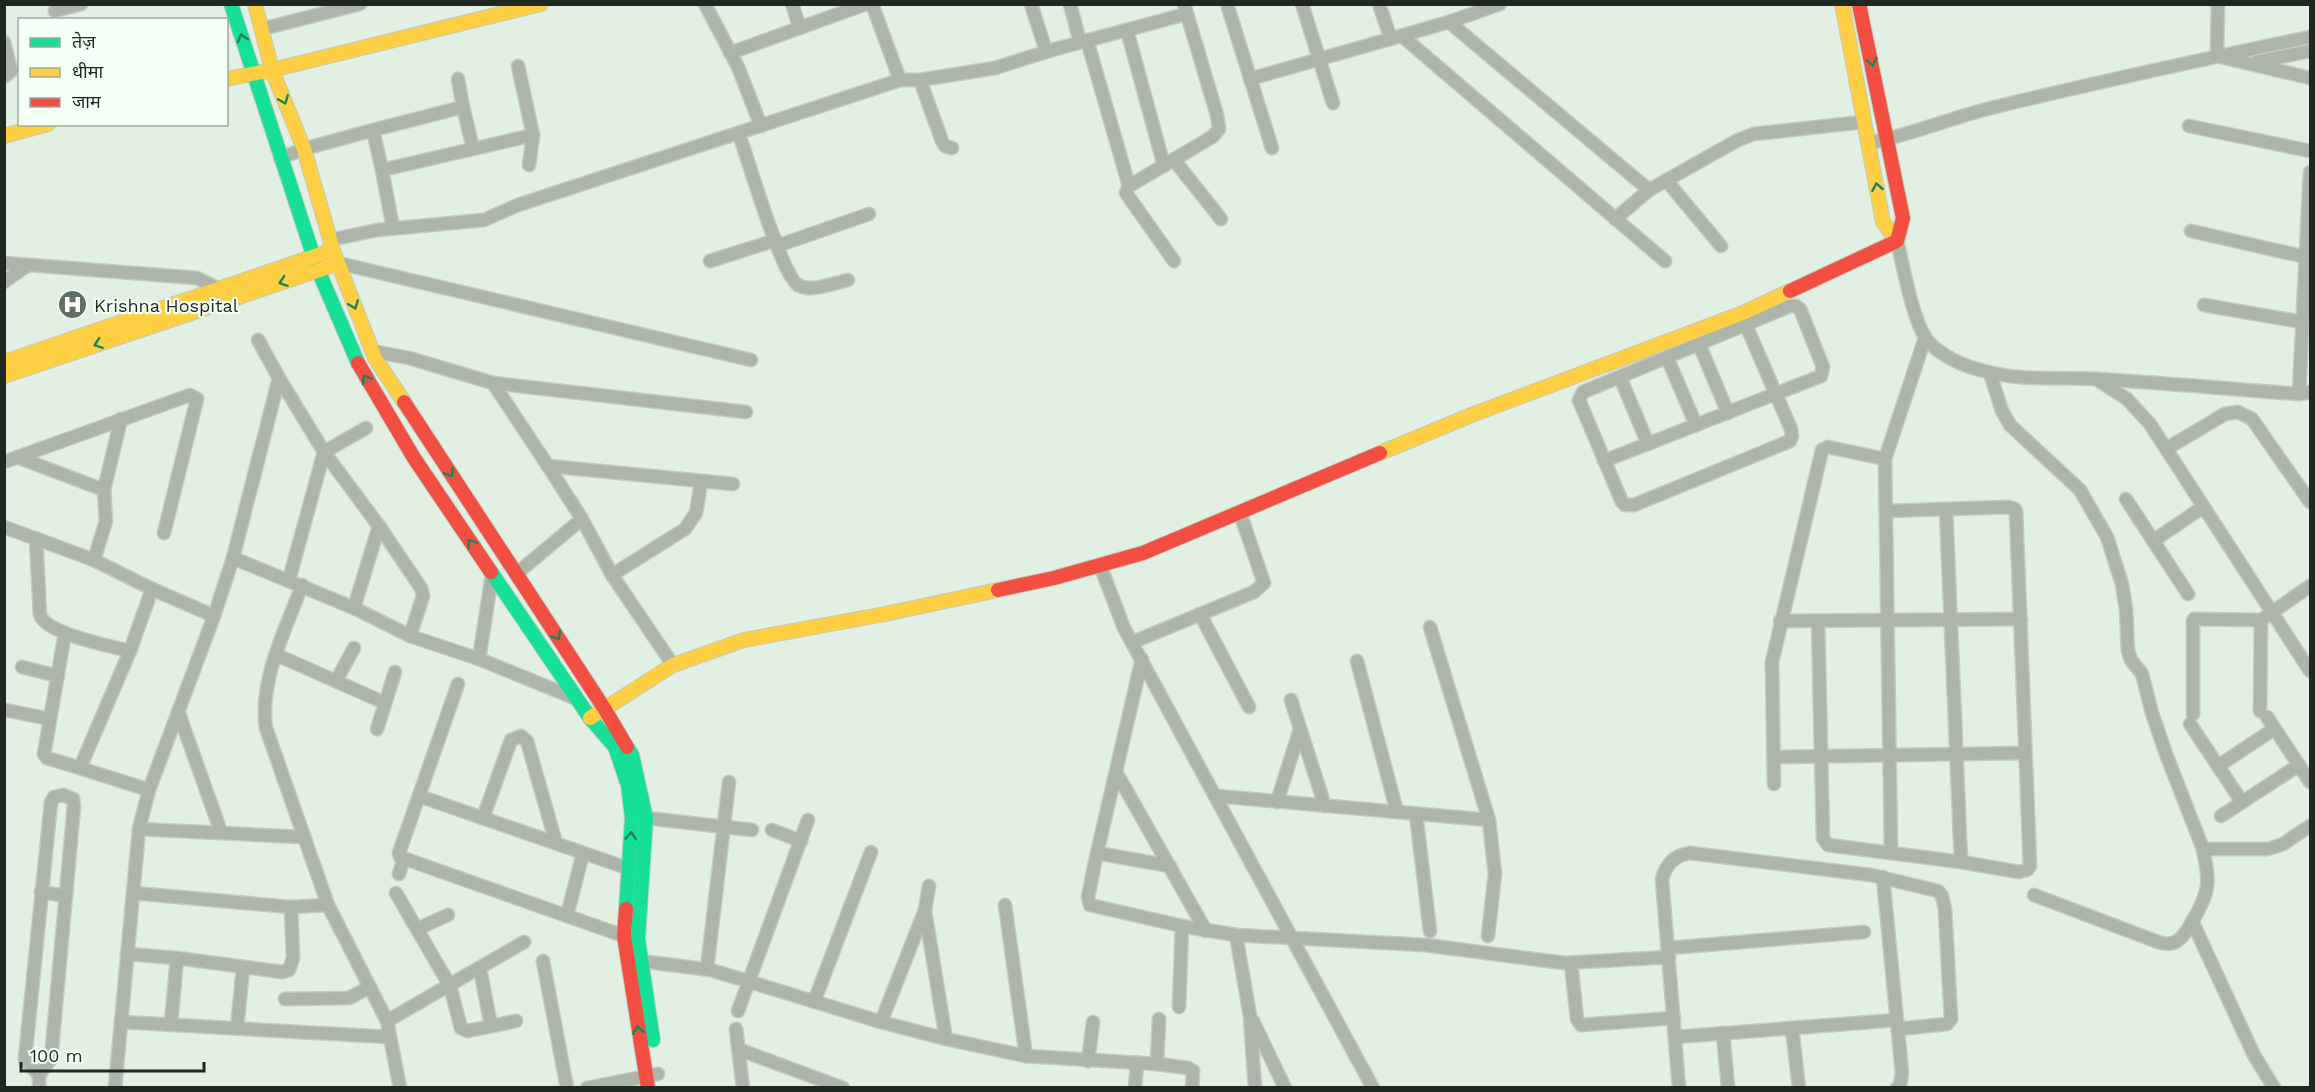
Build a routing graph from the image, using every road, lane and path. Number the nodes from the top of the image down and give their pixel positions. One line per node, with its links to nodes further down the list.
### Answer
1 (81, 4): 20 (street)
2 (231, 4): 37 (street, one-way to 2)
3 (255, 4): 23 (street)
4 (360, 4): 23 (street)
5 (541, 4): 36 (street)
6 (705, 4): 31 (street)
7 (792, 4): 22 (street)
8 (866, 4): 22 (street)
9 (872, 4): 43 (street)
10 (1031, 4): 29 (street)
11 (1070, 4): 27 (street)
12 (1227, 4): 42 (street)
13 (1302, 4): 33 (street)
14 (1379, 4): 25 (street)
15 (1500, 4): 21 (street)
16 (1842, 4): 47 (street)
17 (1859, 4): 55 (street, one-way to 55)
18 (2217, 4): 32 (street)
19 (1185, 9): 24 (street); 63 (street)
20 (55, 12)
21 (1449, 22): 25 (street); 69 (street)
22 (800, 28): 31 (street)
23 (262, 29): 36 (street)
24 (1127, 30): 27 (street); 63 (street)
25 (1396, 37): 33 (street); 73 (street)
26 (2310, 37): 32 (street)
27 (1084, 41): 29 (street); 68 (street)
28 (4, 42): 38 (street)
29 (1046, 51): 44 (street)
30 (2310, 51): 34 (street)
31 (730, 53): 49 (street)
32 (2217, 56): 34 (street); 55 (street)
33 (1320, 59): 42 (street); 45 (street)
34 (2252, 63): 40 (street)
35 (518, 66): 53 (street)
36 (272, 70): 37 (street); 60 (street, one-way to 60)
37 (252, 72): 39 (street); 62 (street)
38 (4, 77)
39 (228, 78)
40 (2310, 78)
41 (458, 79): 46 (street)
42 (1250, 79): 59 (street)
43 (900, 80): 44 (street); 49 (street)
44 (920, 80): 58 (street)
45 (1333, 103)
46 (463, 107): 51 (street); 57 (street)
47 (1863, 122): 56 (street); 67 (street)
48 (41, 126): 54 (street)
49 (761, 126): 52 (street)
50 (2189, 126): 61 (street)
51 (373, 130): 60 (street); 65 (street)
52 (739, 134): 74 (street); 77 (street)
53 (533, 135): 57 (street); 64 (street)
54 (4, 136)
55 (1888, 139): 56 (street); 76 (street)
56 (1869, 143): 76 (street, one-way to 56)
57 (473, 148): 65 (street)
58 (951, 148)
59 (1272, 148)
60 (304, 149): 62 (street); 78 (street)
61 (2310, 151)
62 (280, 158): 80 (street)
63 (1169, 163): 68 (street); 72 (street)
64 (529, 165)
65 (382, 170): 74 (street)
66 (2310, 172): 70 (street)
67 (1666, 180): 69 (street); 79 (street)
68 (1129, 186): 83 (street)
69 (1649, 190): 73 (street)
70 (2310, 192): 81 (street)
71 (869, 214): 77 (street)
72 (1221, 219)
73 (1616, 219): 84 (street)
74 (393, 228): 78 (street)
75 (2191, 231): 81 (street)
76 (1897, 241): 95 (street); 97 (street)
77 (776, 243): 82 (street); 89 (street)
78 (331, 245): 80 (street); 86 (street)
79 (1721, 246)
80 (314, 255): 88 (street); 91 (street)
81 (2308, 257): 93 (street)
82 (710, 261)
83 (1174, 261)
84 (1665, 261)
85 (4, 263): 87 (street)
86 (338, 263): 88 (street); 99 (street, one-way to 99); 101 (street)
87 (28, 265): 90 (street); 91 (street)
88 (318, 270): 104 (street, one-way to 104); 144 (street, one-way to 88)
89 (848, 280)
90 (4, 282)
91 (219, 289): 102 (street)
92 (2204, 305): 93 (street)
93 (2302, 322): 109 (street)
94 (1746, 325): 98 (street); 110 (street); 110 (street)
95 (1925, 338): 103 (street); 120 (street)
96 (258, 340): 106 (street)
97 (1682, 343): 98 (street); 100 (street); 132 (street)
98 (1699, 344): 112 (street)
99 (372, 351): 108 (street); 142 (street, one-way to 142)
100 (1667, 357): 105 (street); 114 (street)
101 (751, 360)
102 (4, 362)
103 (1990, 373): 107 (street); 223 (street)
104 (4, 376)
105 (1620, 377): 116 (street); 121 (street)
106 (279, 378): 118 (street); 139 (street)
107 (2095, 379): 109 (street); 117 (street)
108 (493, 383): 111 (street); 123 (street)
109 (2305, 393)
110 (1776, 394): 112 (street); 121 (street)
111 (746, 412)
112 (1728, 413): 114 (street)
113 (122, 419): 119 (street); 126 (street); 136 (street)
114 (1696, 425): 116 (street)
115 (366, 428): 118 (street)
116 (1648, 444): 121 (street)
117 (2166, 449): 128 (street); 129 (street)
118 (324, 452): 134 (street); 145 (street)
119 (17, 457): 122 (street); 126 (street)
120 (1885, 459): 131 (street); 157 (street)
121 (1604, 461)
122 (4, 462)
123 (548, 466): 124 (street); 133 (street)
124 (701, 482): 125 (street); 143 (street)
125 (733, 483)
126 (104, 490): 140 (street)
127 (2126, 499): 138 (street)
128 (2310, 502)
129 (2203, 507): 138 (street); 151 (street)
130 (1946, 509): 131 (street); 154 (street); 155 (street)
131 (1886, 512): 159 (street)
132 (1240, 513): 141 (street); 152 (street)
133 (582, 519): 142 (street); 143 (street)
134 (379, 526): 150 (street); 162 (street)
135 (4, 527): 137 (street)
136 (164, 532)
137 (36, 538): 140 (street); 161 (street)
138 (2153, 541): 149 (street)
139 (233, 558): 145 (street); 153 (street)
140 (94, 560): 148 (street)
141 (1100, 565): 163 (street); 170 (street)
142 (516, 574): 181 (street, one-way to 181)
143 (612, 574): 170 (street)
144 (492, 575): 167 (street); 177 (street)
145 (289, 580): 146 (street)
146 (302, 585): 150 (street); 166 (street)
147 (2310, 586): 151 (street)
148 (152, 589): 153 (street); 165 (street)
149 (2188, 594)
150 (354, 608): 162 (street)
151 (2272, 610): 156 (street); 172 (street)
152 (1200, 614): 163 (street); 180 (street)
153 (214, 616): 183 (street)
154 (2020, 619): 155 (street); 189 (street)
155 (1951, 620): 159 (street); 190 (street)
156 (2261, 620): 188 (street); 195 (street)
157 (1780, 621): 158 (street); 192 (street)
158 (1818, 621): 159 (street); 193 (street)
159 (1888, 621): 191 (street)
160 (1430, 627): 213 (street)
161 (65, 633): 165 (street); 174 (street)
162 (410, 636): 167 (street)
163 (1133, 642): 168 (street)
164 (354, 648): 175 (street)
165 (130, 651): 196 (street)
166 (277, 655): 175 (street); 220 (street)
167 (479, 659): 177 (street)
168 (1142, 659): 197 (street); 203 (street)
169 (1357, 661): 207 (street)
170 (673, 665): 181 (street)
171 (22, 667): 174 (street)
172 (2310, 671)
173 (395, 672): 179 (street)
174 (58, 676): 185 (street)
175 (336, 681): 179 (street)
176 (458, 684): 202 (street)
177 (579, 700): 184 (street)
178 (1291, 700): 187 (street)
179 (385, 703): 186 (street)
180 (1250, 707)
181 (604, 708): 184 (street); 211 (street)
182 (4, 710): 185 (street)
183 (178, 711): 201 (street); 219 (street)
184 (590, 718): 231 (street, one-way to 184)
185 (50, 719): 196 (street)
186 (377, 729)
187 (1300, 729): 204 (street); 206 (street)
188 (2274, 729): 194 (street); 195 (street)
189 (2025, 753): 190 (street); 229 (street)
190 (1957, 754): 191 (street); 229 (street)
191 (1890, 755): 193 (street); 225 (street)
192 (1774, 757): 193 (street); 200 (street)
193 (1822, 757): 225 (street)
194 (2299, 765): 199 (street); 205 (street)
195 (2218, 766): 205 (street)
196 (80, 768): 201 (street)
197 (1116, 772): 227 (street); 230 (street)
198 (729, 782): 214 (street)
199 (2310, 782)
200 (1774, 784)
201 (149, 790): 216 (street)
202 (419, 796): 210 (street); 228 (street)
203 (1217, 796): 204 (street); 255 (street)
204 (1277, 802): 206 (street)
205 (2242, 802): 209 (street)
206 (1325, 806): 207 (street)
207 (1397, 812): 208 (street)
208 (1416, 814): 213 (street); 250 (street)
209 (2221, 816)
210 (483, 818): 222 (street); 222 (street)
211 (646, 818): 214 (street); 261 (street)
212 (808, 820): 221 (street)
213 (1489, 820): 254 (street)
214 (724, 826): 217 (street); 265 (street)
215 (2310, 826): 223 (street)
216 (139, 829): 219 (street); 236 (street)
217 (752, 830)
218 (772, 830): 221 (street)
219 (221, 832): 220 (street)
220 (302, 837): 241 (street)
221 (801, 841): 266 (street)
222 (556, 843): 226 (street)
223 (2203, 849): 246 (street)
224 (870, 852): 270 (street)
225 (1891, 852): 229 (street)
226 (583, 853): 231 (street); 245 (street)
227 (1097, 853): 230 (street); 247 (street)
228 (404, 858): 232 (street); 245 (street)
229 (1961, 862)
230 (1170, 866): 249 (street)
231 (630, 869): 253 (street)
232 (399, 874)
233 (1883, 878): 257 (street); 282 (street); 282 (street)
234 (929, 886): 243 (street)
235 (41, 892): 239 (street); 239 (street); 296 (street)
236 (133, 893): 242 (street); 258 (street)
237 (396, 893): 248 (street)
238 (2034, 895): 246 (street)
239 (66, 896): 296 (street)
240 (1005, 904): 292 (street)
241 (328, 905): 242 (street); 268 (street)
242 (291, 906): 263 (street)
243 (925, 910): 279 (street); 290 (street)
244 (448, 915): 248 (street)
245 (567, 916): 253 (street)
246 (2194, 917): 314 (street)
247 (1182, 926): 249 (street); 271 (street)
248 (417, 929): 267 (street)
249 (1206, 931): 252 (street)
250 (1430, 931)
251 (1864, 932): 257 (street)
252 (1236, 934): 255 (street); 273 (street)
253 (624, 936): 297 (street, one-way to 253)
254 (1488, 936)
255 (1292, 938): 262 (street); 309 (street)
256 (524, 942): 264 (street)
257 (1668, 952): 262 (street); 274 (street)
258 (127, 954): 259 (street); 278 (street)
259 (177, 958): 263 (street); 281 (street)
260 (543, 961): 301 (street)
261 (640, 961): 265 (street); 297 (street)
262 (1571, 963): 274 (street)
263 (243, 968): 284 (street)
264 (480, 969): 267 (street); 283 (street)
265 (707, 969): 266 (street)
266 (750, 981): 270 (street); 272 (street)
267 (450, 986): 276 (street); 283 (street)
268 (370, 987): 269 (street); 276 (street)
269 (285, 999)
270 (814, 1002): 279 (street)
271 (1179, 1007)
272 (738, 1011)
273 (1250, 1016): 307 (street); 308 (street)
274 (1674, 1018): 289 (street)
275 (1158, 1019): 295 (street)
276 (387, 1021): 288 (street)
277 (516, 1021): 283 (street)
278 (121, 1022): 281 (street); 299 (street)
279 (881, 1022): 290 (street)
280 (1093, 1022): 293 (street)
281 (171, 1024): 284 (street)
282 (1897, 1025): 285 (street); 313 (street)
283 (491, 1026)
284 (237, 1028): 288 (street)
285 (1792, 1028): 287 (street); 312 (street)
286 (736, 1029): 291 (street)
287 (1723, 1033): 289 (street); 311 (street)
288 (390, 1037): 300 (street)
289 (1675, 1037): 310 (street)
290 (946, 1040): 292 (street)
291 (738, 1049): 298 (street); 303 (street)
292 (1026, 1056): 293 (street)
293 (1088, 1061): 294 (street)
294 (1137, 1063): 295 (street); 305 (street)
295 (1157, 1064): 306 (street)
296 (39, 1081)
297 (653, 1081): 302 (street)
298 (823, 1085): 304 (street)
299 (116, 1088)
300 (400, 1088)
301 (567, 1088)
302 (587, 1088)
303 (743, 1088)
304 (843, 1088)
305 (1135, 1088)
306 (1191, 1088)
307 (1255, 1088)
308 (1285, 1088)
309 (1373, 1088)
310 (1679, 1088)
311 (1728, 1088)
312 (1799, 1088)
313 (1897, 1088)
314 (2274, 1088)

